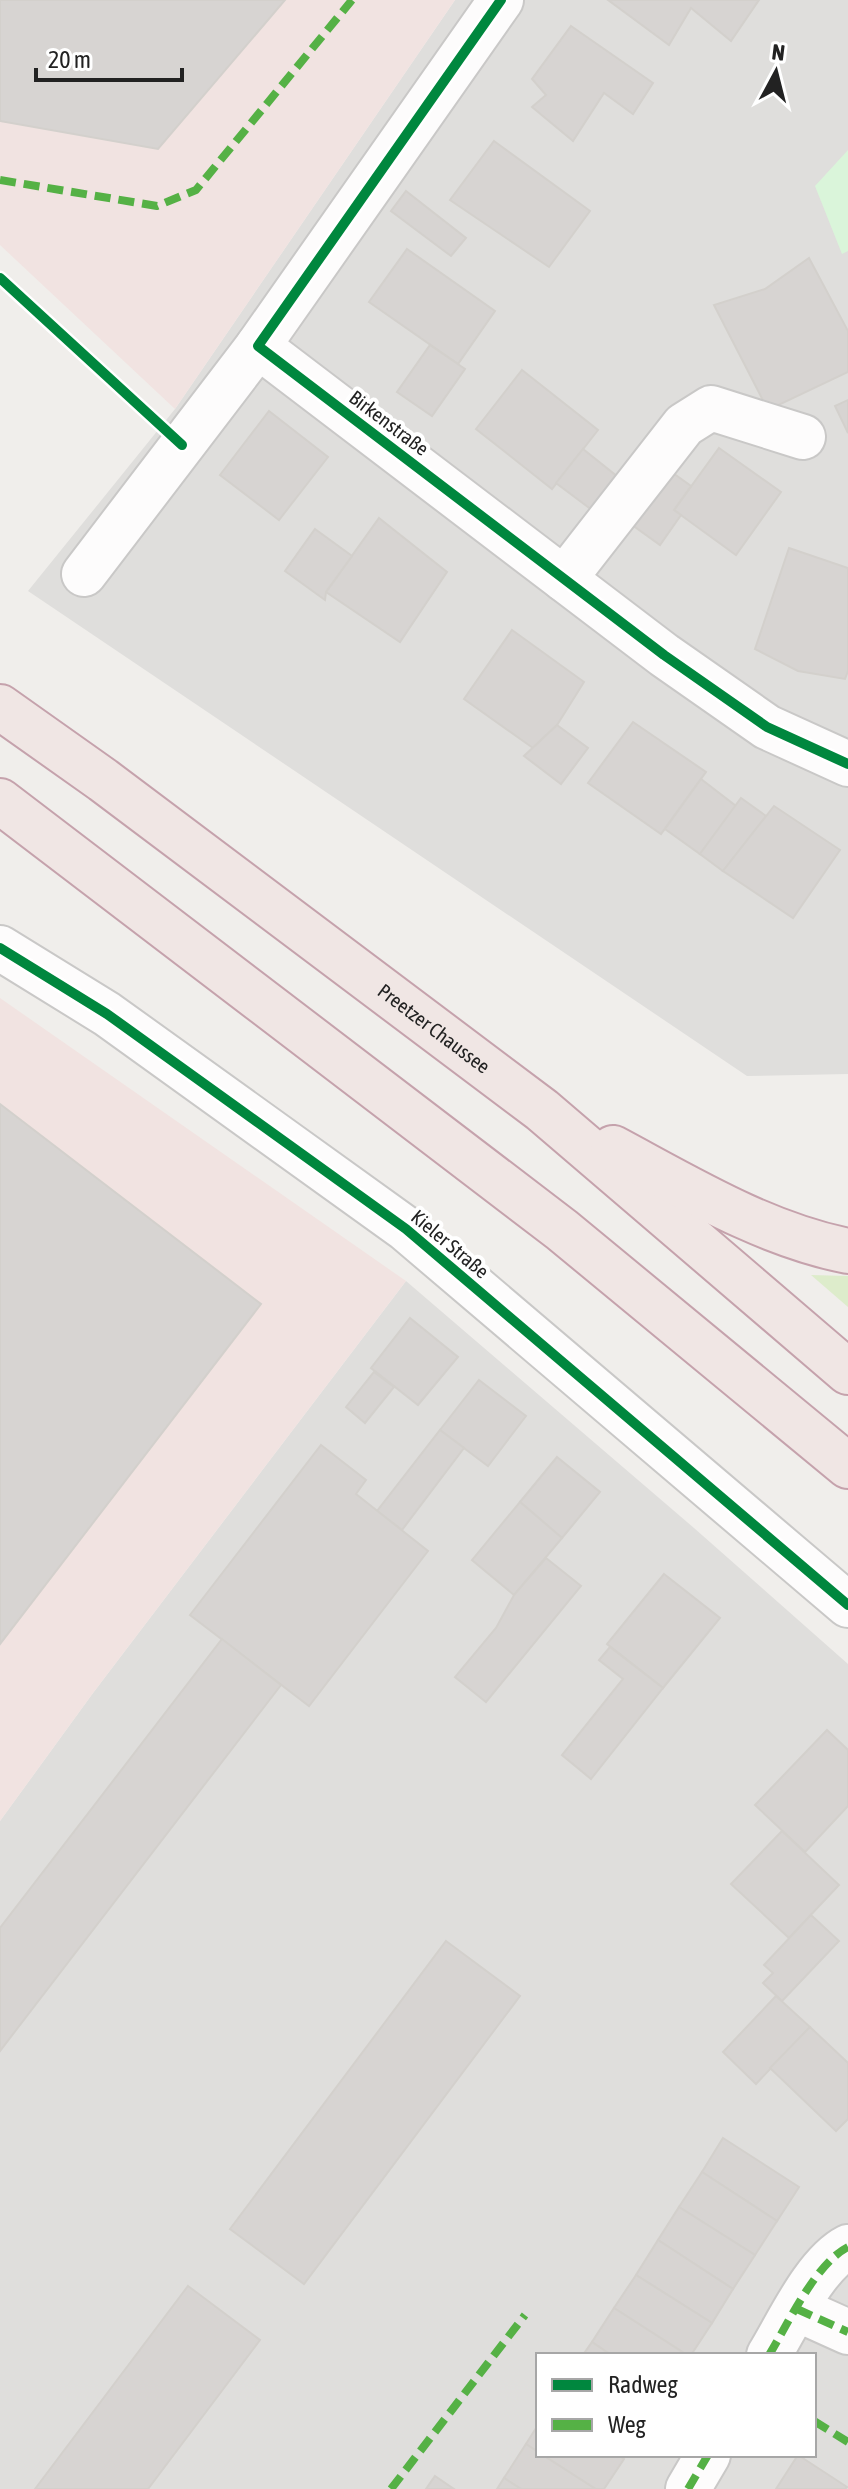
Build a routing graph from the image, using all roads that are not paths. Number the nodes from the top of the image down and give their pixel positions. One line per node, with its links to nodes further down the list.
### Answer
1 (501, 0): 2 (street)
2 (258, 346): 4 (street); 5 (street, Birkenstraße)
3 (803, 437): 5 (street)
4 (84, 574)
5 (564, 579): 7 (street, Birkenstraße)
6 (0, 707): 10 (highway, Preetzer Chaussee)
7 (848, 764)
8 (0, 801): 13 (highway)
9 (0, 948): 14 (street, Kieler Straße)
10 (542, 1110): 11 (highway); 12 (highway, Preetzer Chaussee)
11 (848, 1251)
12 (848, 1372)
13 (848, 1466)
14 (848, 1605)
15 (848, 2247): 16 (street)
16 (797, 2309): 17 (street); 18 (street)
17 (848, 2332)
18 (770, 2353)
19 (707, 2457): 20 (street)
20 (688, 2489)

